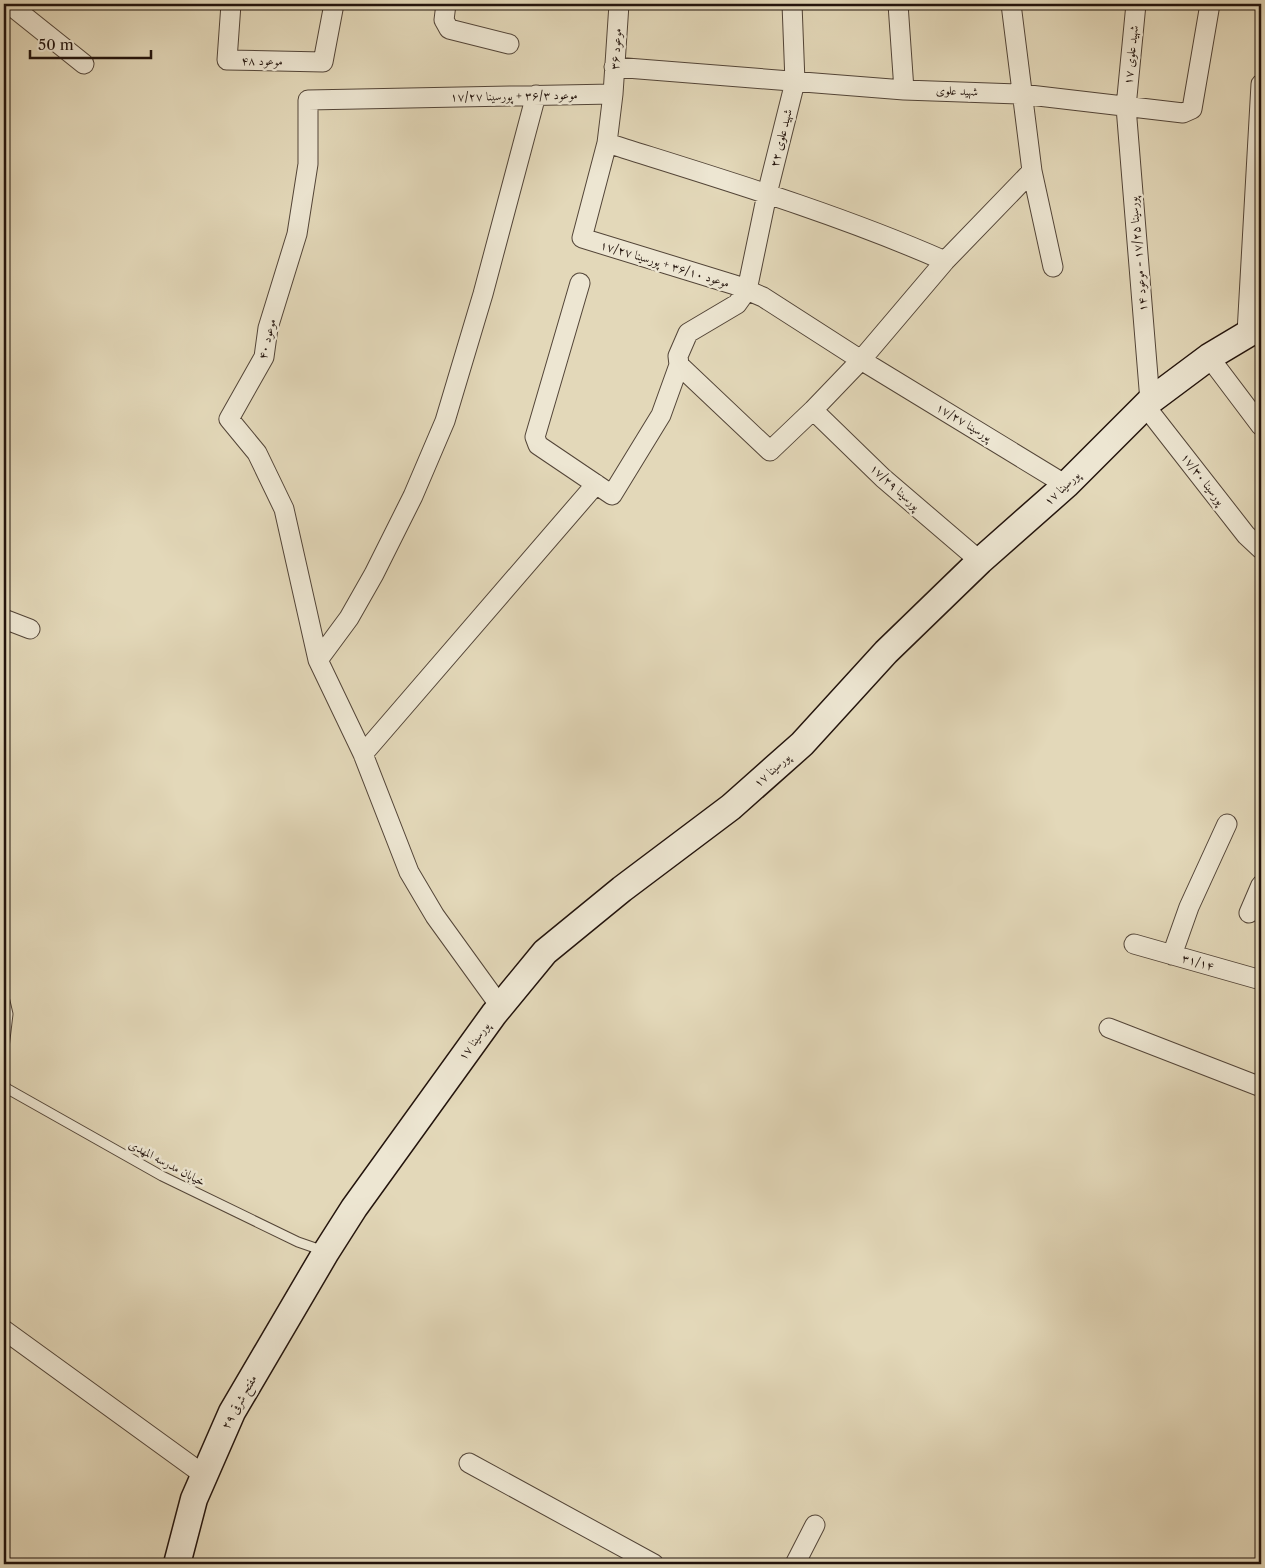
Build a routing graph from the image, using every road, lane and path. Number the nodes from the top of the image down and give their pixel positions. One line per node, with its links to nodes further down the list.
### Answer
1 (9, 4): 12 (street)
2 (230, 4): 3 (street, موعود ۴۸)
3 (334, 4)
4 (446, 4): 11 (street)
5 (619, 4): 13 (street, موعود ۳۶)
6 (792, 4): 14 (street, شهید علوی ۲۲)
7 (898, 4): 16 (street)
8 (1011, 4): 18 (street)
9 (1136, 4): 21 (street, شهید علوی ۱۷)
10 (1210, 4): 21 (street, شهید علوی)
11 (509, 44)
12 (84, 64)
13 (614, 67): 14 (street, شهید علوی); 17 (street, موعود ۳۶)
14 (795, 82): 16 (street, شهید علوی); 24 (street, شهید علوی ۲۲)
15 (1261, 84): 30 (street)
16 (904, 90): 18 (street, شهید علوی)
17 (613, 94): 19 (street, موعود ۳۶/۳ + پورسینا ۱۷/۲۷); 22 (street, موعود ۳۶)
18 (1021, 94): 21 (street, شهید علوی); 23 (street)
19 (536, 95): 20 (street, موعود ۳۶/۳ + پورسینا ۱۷/۲۷); 43 (street)
20 (414, 98): 43 (street, موعود ۴۰)
21 (1126, 107): 34 (street, پورسینا ۱۷/۲۵ - موعود ۱۴)
22 (607, 143): 24 (street); 25 (street, موعود ۳۶)
23 (1032, 172): 26 (street); 27 (street)
24 (767, 194): 26 (street); 29 (street, شهید علوی ۲۲)
25 (582, 238): 29 (street, موعود ۳۶/۱۰ + پورسینا ۱۷/۲۷)
26 (945, 261): 32 (street)
27 (1053, 267)
28 (580, 283): 37 (street)
29 (747, 290): 32 (street, موعود ۳۶/۱۰ + پورسینا ۱۷/۲۷); 33 (street)
30 (1254, 330): 31 (street, پورسینا ۱۷)
31 (1209, 357): 34 (street, پورسینا ۱۷); 36 (street)
32 (862, 360): 35 (street); 38 (street, پورسینا ۱۷/۲۷)
33 (679, 365): 35 (street); 37 (street)
34 (1148, 404): 38 (street, پورسینا ۱۷); 39 (street, پورسینا ۱۷/۳۰)
35 (813, 410): 40 (street, پورسینا ۱۷/۲۹)
36 (1261, 426)
37 (596, 484): 44 (street)
38 (1066, 485): 40 (street, پورسینا ۱۷)
39 (1261, 549)
40 (980, 561): 52 (street, پورسینا ۱۷)
41 (4, 619): 42 (street)
42 (30, 629)
43 (318, 660): 44 (street)
44 (363, 754): 52 (street)
45 (1227, 824): 49 (street)
46 (1261, 885): 47 (street)
47 (1249, 912)
48 (1134, 944): 49 (street, ۳۱/۱۴)
49 (1172, 955): 50 (street, ۳۱/۱۴)
50 (1261, 980)
51 (4, 997): 54 (lane)
52 (500, 1006): 57 (street, پورسینا ۱۷)
53 (1109, 1028): 56 (street)
54 (4, 1048)
55 (4, 1083): 57 (lane, خیابان مدرسه المهدی)
56 (1261, 1087)
57 (326, 1252): 60 (street, مفتح شرقی ۲۹)
58 (4, 1330): 60 (street)
59 (470, 1463): 63 (street)
60 (204, 1474): 62 (street, مفتح شرقی ۲۹)
61 (815, 1525): 64 (street)
62 (177, 1564)
63 (654, 1564)
64 (795, 1564)

